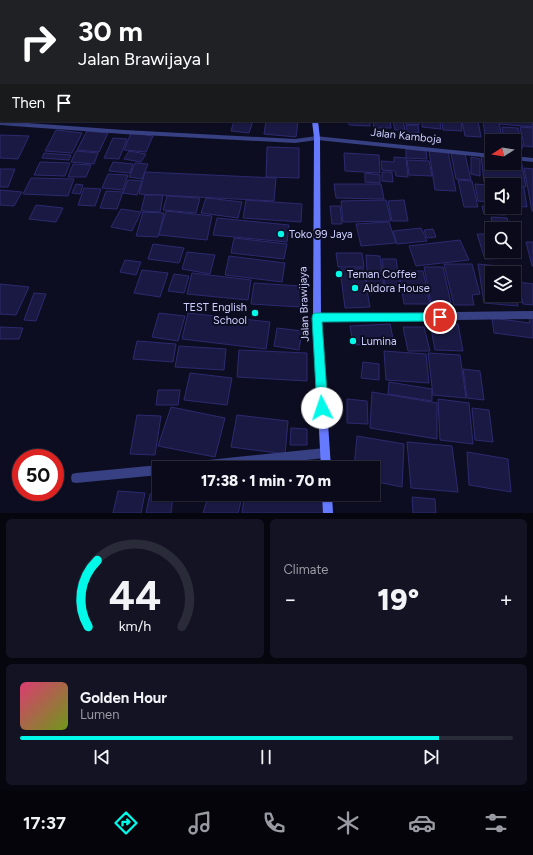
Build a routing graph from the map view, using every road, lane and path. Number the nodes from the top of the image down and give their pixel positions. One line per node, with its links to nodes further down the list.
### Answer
1 (315, 122): 3 (main road, Jalan Brawijaya)
2 (0, 123): 3 (street, Jalan Kamboja)
3 (317, 138): 4 (street, Jalan Kamboja); 8 (main road, Jalan Brawijaya)
4 (485, 155)
5 (521, 159): 6 (street)
6 (533, 160)
7 (533, 316): 8 (street)
8 (316, 318): 9 (main road, Jalan Brawijaya)
9 (325, 453): 10 (street); 11 (main road, Jalan Brawijaya)
10 (247, 461)
11 (326, 461)
12 (152, 471): 13 (street)
13 (76, 478)
14 (327, 501): 15 (main road)
15 (328, 513)

